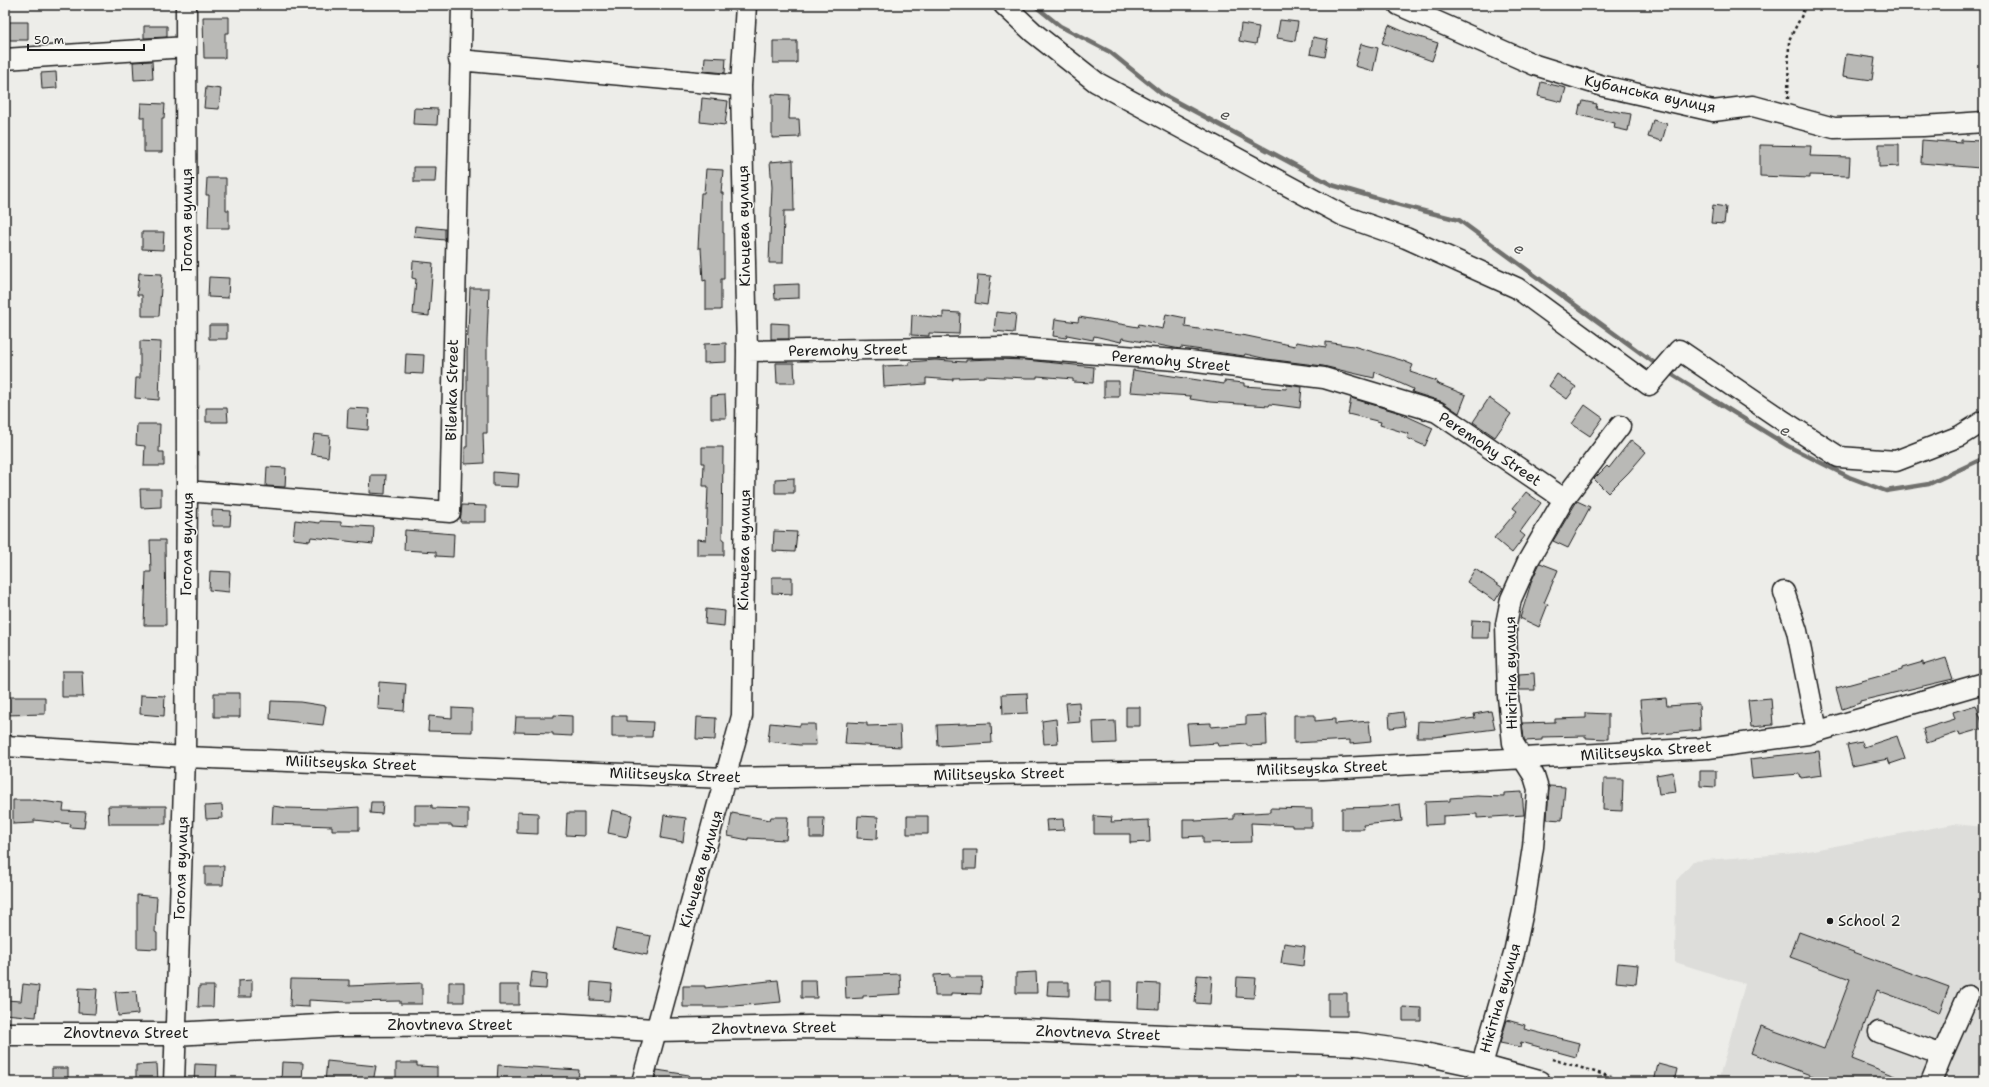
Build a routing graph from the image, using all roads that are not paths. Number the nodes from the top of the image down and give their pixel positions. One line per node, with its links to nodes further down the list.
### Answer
1 (186, 5): 6 (street, Гоголя вулиця)
2 (462, 5): 8 (street, Bilenka Street)
3 (746, 5): 9 (street, Кільцева вулиця)
4 (1004, 5): 12 (street)
5 (1399, 5): 10 (street, Кубанська вулиця)
6 (186, 47): 7 (street); 14 (street, Гоголя вулиця)
7 (5, 59)
8 (459, 60): 9 (street); 14 (street, Bilenka Street)
9 (741, 86): 11 (street, Кільцева вулиця)
10 (1984, 122)
11 (747, 351): 15 (street, Peremohy Street); 22 (street, Кільцева вулиця)
12 (1984, 421)
13 (1620, 426): 15 (street, Нікітіна вулиця)
14 (187, 491): 20 (street, Гоголя вулиця)
15 (1564, 499): 21 (street, Нікітіна вулиця)
16 (1784, 592): 18 (street)
17 (1984, 683): 18 (street, Militseyska Street)
18 (1817, 731): 21 (street, Militseyska Street)
19 (5, 746): 20 (street, Militseyska Street)
20 (185, 757): 22 (street, Militseyska Street); 27 (street, Гоголя вулиця)
21 (1523, 759): 22 (street, Militseyska Street); 29 (street, Нікітіна вулиця)
22 (726, 778): 24 (street, Кільцева вулиця)
23 (1968, 996): 28 (street)
24 (655, 1030): 27 (main road, Zhovtneva Street); 29 (main road, Zhovtneva Street); 31 (street, Кільцева вулиця)
25 (1879, 1032): 28 (street)
26 (5, 1034): 27 (main road, Zhovtneva Street)
27 (174, 1034): 30 (street, Гоголя вулиця)
28 (1942, 1055): 33 (street)
29 (1479, 1074): 32 (main road, Zhovtneva Street)
30 (174, 1082)
31 (642, 1082)
32 (1539, 1082)
33 (1931, 1082)

